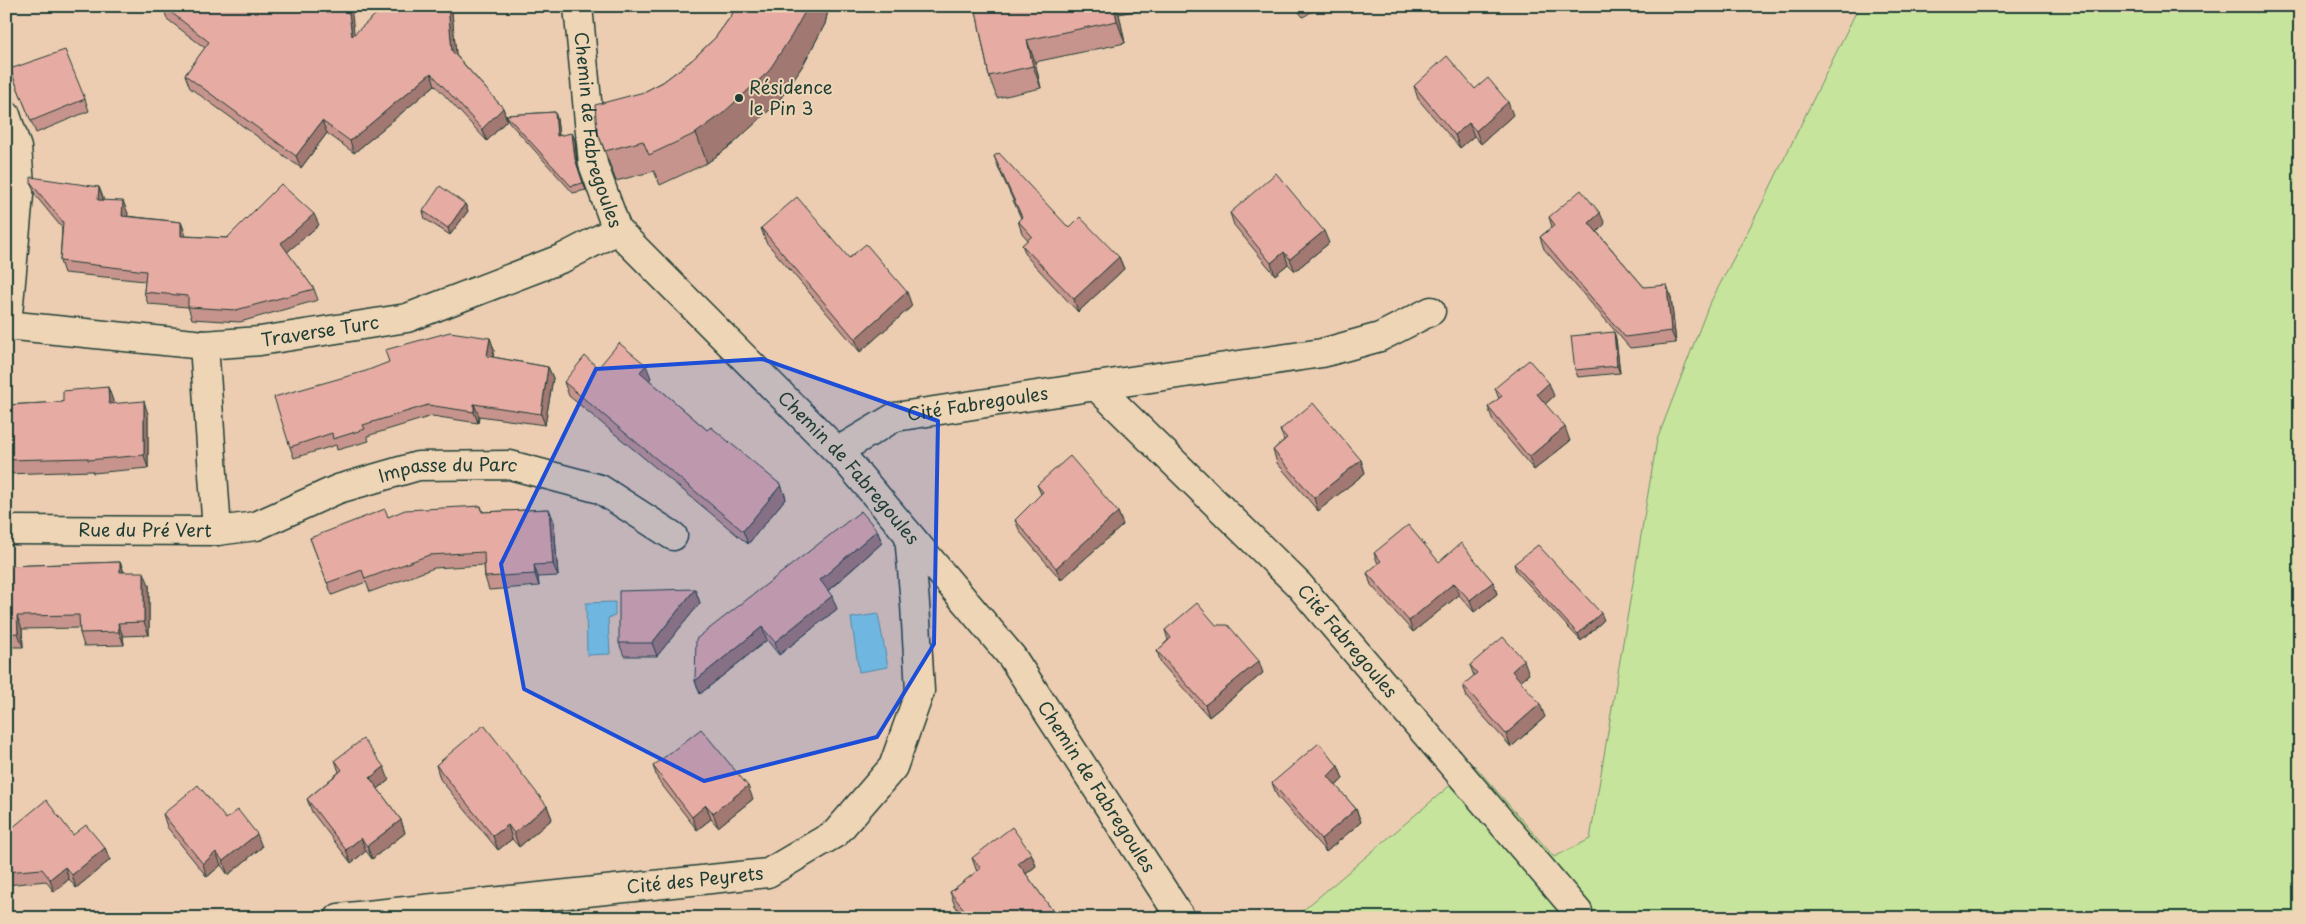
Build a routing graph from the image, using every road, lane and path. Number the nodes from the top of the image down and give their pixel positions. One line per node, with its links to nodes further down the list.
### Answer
1 (578, 6): 3 (street, Chemin de Fabregoules)
2 (6, 115): 5 (street, Traverse Turc)
3 (617, 230): 6 (street, Traverse Turc); 8 (street, Chemin de Fabregoules)
4 (1431, 311): 7 (street, Cité Fabregoules)
5 (6, 325): 6 (street, Traverse Turc)
6 (204, 345): 10 (street, Rue du Pré Vert)
7 (1096, 386): 8 (street, Cité Fabregoules); 13 (street, Cité Fabregoules)
8 (838, 451): 11 (street, Chemin de Fabregoules)
9 (6, 530): 10 (street, Rue du Pré Vert)
10 (216, 530): 12 (street, Impasse du Parc)
11 (909, 535): 14 (street, Cité des Peyrets); 15 (street, Chemin de Fabregoules)
12 (673, 536)
13 (1578, 912)
14 (339, 918)
15 (1180, 918)

